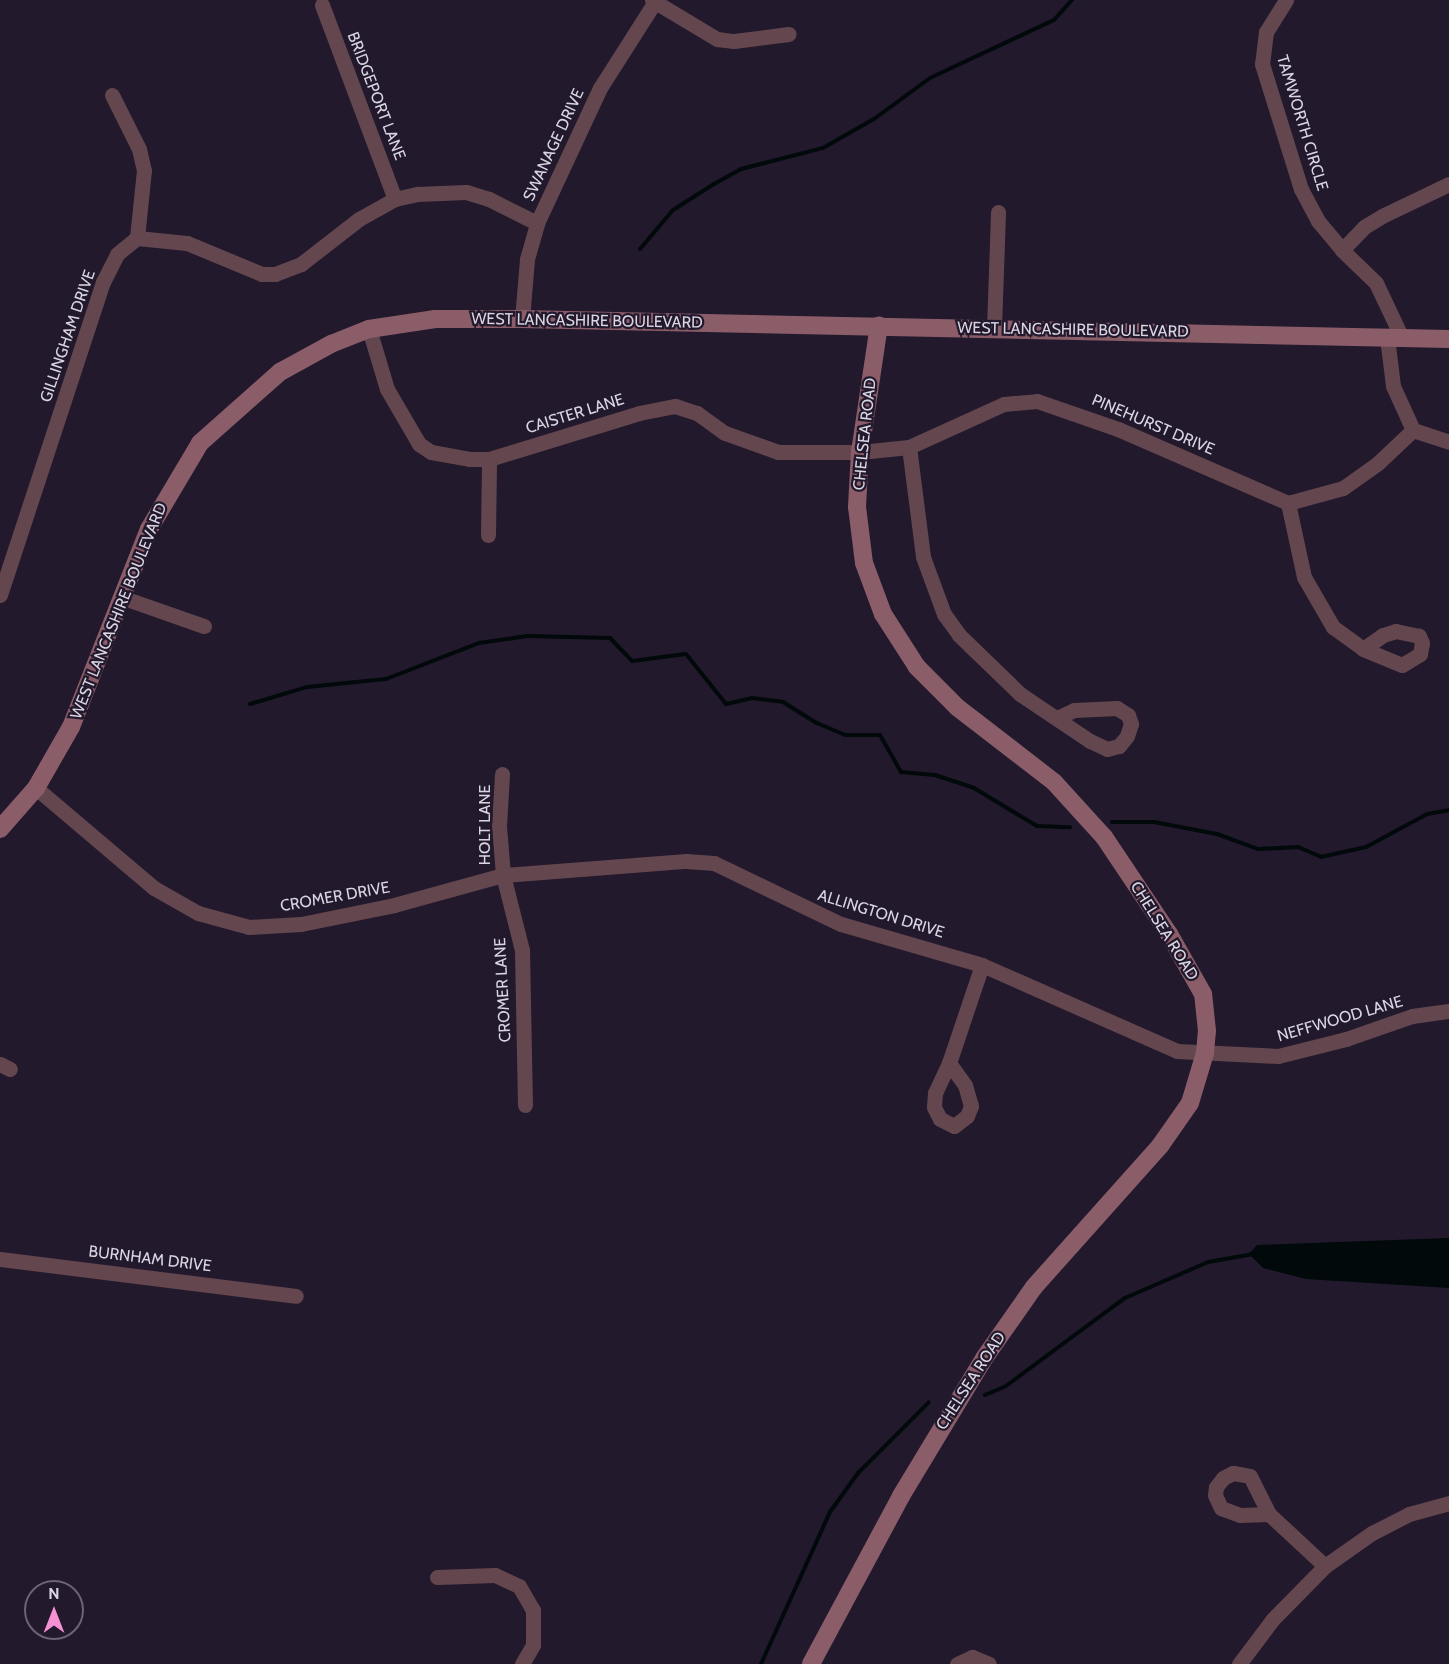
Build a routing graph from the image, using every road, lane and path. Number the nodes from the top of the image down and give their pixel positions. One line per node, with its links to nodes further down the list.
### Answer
1 (1286, 0): 11 (street, TAMWORTH CIRCLE)
2 (654, 1): 4 (street); 9 (street, SWANAGE DRIVE)
3 (322, 5): 7 (street, BRIDGEPORT LANE)
4 (789, 34)
5 (112, 95): 10 (street)
6 (1449, 184): 11 (street)
7 (395, 199): 9 (street); 10 (street)
8 (998, 212): 14 (street)
9 (537, 223): 12 (street, SWANAGE DRIVE)
10 (137, 238): 25 (street, GILLINGHAM DRIVE)
11 (1342, 250): 16 (street, TAMWORTH CIRCLE)
12 (522, 319): 13 (main road, WEST LANCASHIRE BOULEVARD); 15 (main road, WEST LANCASHIRE BOULEVARD)
13 (879, 326): 14 (main road, WEST LANCASHIRE BOULEVARD); 21 (main road, CHELSEA ROAD)
14 (994, 328): 16 (main road, WEST LANCASHIRE BOULEVARD)
15 (369, 329): 22 (street, CAISTER LANE); 26 (main road, WEST LANCASHIRE BOULEVARD)
16 (1395, 337): 17 (main road, WEST LANCASHIRE BOULEVARD); 18 (street, TAMWORTH CIRCLE)
17 (1449, 339)
18 (1413, 430): 19 (street); 23 (street)
19 (1449, 442)
20 (909, 447): 21 (street, PINEHURST DRIVE); 23 (street, PINEHURST DRIVE); 29 (street)
21 (860, 452): 22 (street, CAISTER LANE); 36 (main road, CHELSEA ROAD)
22 (489, 459): 24 (street)
23 (1288, 502): 28 (street)
24 (488, 535)
25 (0, 595)
26 (121, 597): 27 (street); 31 (main road, WEST LANCASHIRE BOULEVARD)
27 (204, 626)
28 (1363, 649)
29 (1057, 718)
30 (502, 774): 33 (street, HOLT LANE)
31 (36, 788): 32 (main road, WEST LANCASHIRE BOULEVARD); 33 (street, CROMER DRIVE)
32 (0, 829)
33 (503, 875): 34 (street, ALLINGTON DRIVE); 38 (street, CROMER LANE)
34 (982, 965): 36 (street, ALLINGTON DRIVE); 37 (street)
35 (1449, 1011): 36 (street, NEFFWOOD LANE)
36 (1205, 1053): 46 (main road, CHELSEA ROAD)
37 (950, 1063)
38 (525, 1105)
39 (0, 1259): 40 (street, BURNHAM DRIVE)
40 (296, 1296)
41 (1449, 1503): 43 (street)
42 (1269, 1514): 43 (street)
43 (1325, 1566): 49 (street)
44 (437, 1577): 45 (street)
45 (522, 1664)
46 (811, 1664)
47 (957, 1664): 48 (street)
48 (989, 1664)
49 (1239, 1664)

